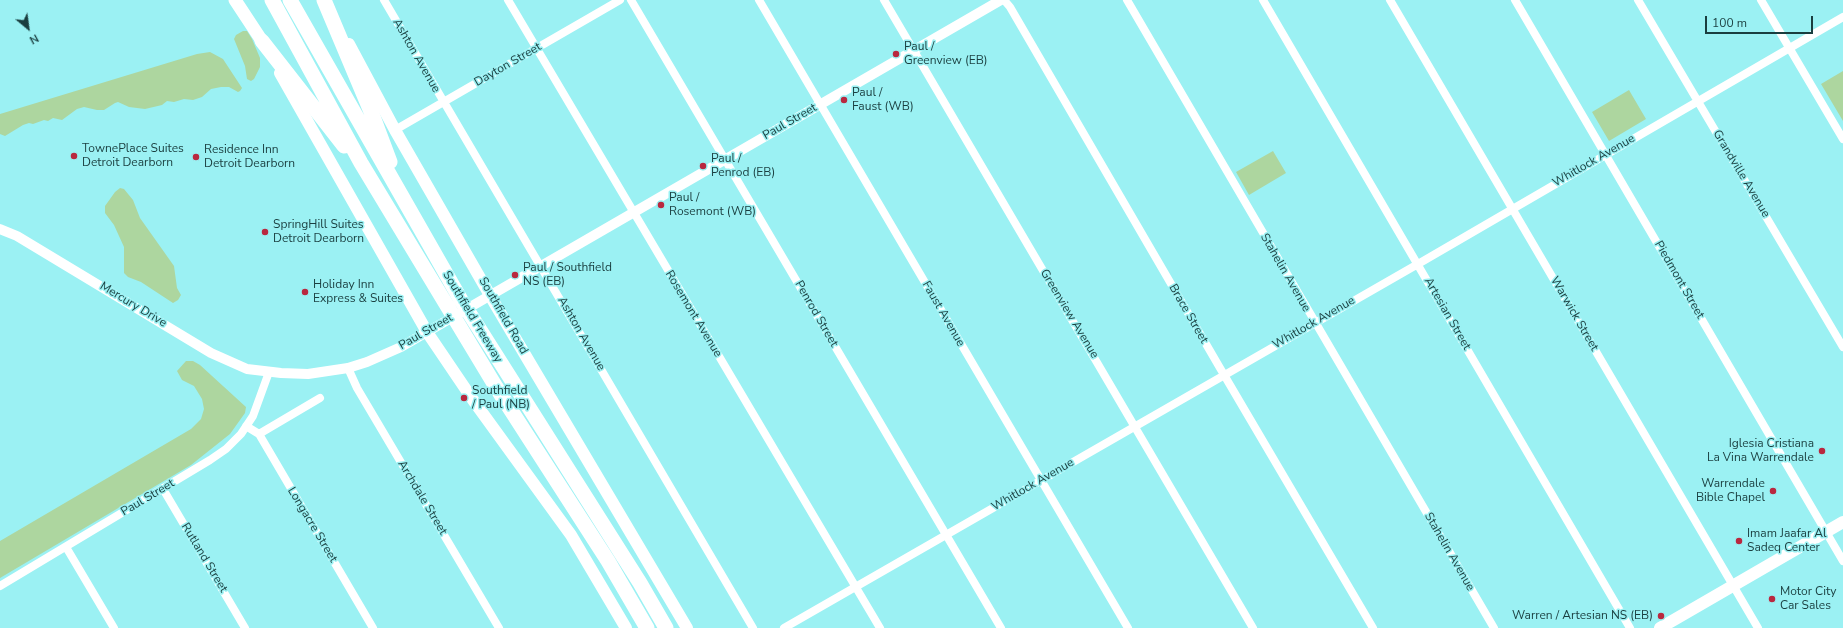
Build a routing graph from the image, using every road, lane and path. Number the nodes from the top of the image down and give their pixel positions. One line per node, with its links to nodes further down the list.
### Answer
1 (235, 0): 19 (main road)
2 (272, 0): 30 (highway, Southfield Freeway)
3 (290, 0): 31 (highway, Southfield Freeway)
4 (324, 0): 26 (main road, Southfield Road); 31 (highway)
5 (384, 0): 24 (street, Ashton Avenue)
6 (508, 0): 21 (street, Rosemont Avenue)
7 (620, 0): 21 (street, Dayton Street)
8 (631, 0): 29 (street, Penrod Street)
9 (759, 0): 25 (street, Faust Avenue)
10 (884, 0): 22 (street, Greenview Avenue)
11 (1002, 0): 22 (street, Paul Street); 43 (street, Brace Street)
12 (1127, 0): 38 (street, Stahelin Avenue)
13 (1263, 0): 35 (street, Artesian Street)
14 (1390, 0): 32 (street, Warwick Street)
15 (1515, 0): 28 (street, Piedmont Street)
16 (1638, 0): 23 (street, Grandville Avenue)
17 (1762, 0): 20 (street)
18 (1843, 17): 20 (street, Whitlock Avenue)
19 (262, 41): 30 (highway); 39 (main road)
20 (1789, 48): 23 (street, Whitlock Avenue); 27 (street)
21 (536, 49): 24 (street, Dayton Street); 33 (street, Rosemont Avenue)
22 (914, 51): 25 (street, Paul Street); 46 (street, Greenview Avenue)
23 (1698, 101): 28 (street, Whitlock Avenue); 40 (street, Grandville Avenue)
24 (444, 102): 26 (street, Dayton Street); 36 (street, Ashton Avenue)
25 (820, 105): 29 (street, Paul Street); 48 (street, Faust Avenue)
26 (395, 130): 37 (main road, Southfield Road)
27 (1843, 139)
28 (1605, 155): 32 (street, Whitlock Avenue); 51 (street, Piedmont Street)
29 (726, 160): 33 (street, Paul Street); 52 (street, Penrod Street)
30 (361, 163): 58 (highway, Southfield Freeway)
31 (397, 188): 59 (highway, Southfield Freeway)
32 (1512, 209): 35 (street, Whitlock Avenue); 56 (street, Warwick Street)
33 (633, 213): 36 (street, Paul Street); 57 (street, Rosemont Avenue)
34 (0, 229): 42 (street, Mercury Drive)
35 (1418, 264): 38 (street, Whitlock Avenue); 76 (street, Artesian Street)
36 (541, 266): 37 (street, Paul Street); 68 (street, Ashton Avenue)
37 (487, 297): 39 (street, Paul Street); 67 (main road, Southfield Road)
38 (1314, 323): 43 (street, Whitlock Avenue); 75 (street, Stahelin Avenue)
39 (431, 330): 41 (street, Paul Street); 64 (main road)
40 (1843, 347)
41 (348, 368): 42 (street, Paul Street); 63 (street, Archdale Street)
42 (269, 372): 45 (street, Paul Street)
43 (1224, 375): 46 (street, Whitlock Avenue); 74 (street, Brace Street)
44 (320, 398): 47 (street)
45 (246, 426): 47 (street, Longacre Street); 49 (street, Paul Street)
46 (1135, 426): 48 (street, Whitlock Avenue); 73 (street, Greenview Avenue)
47 (259, 434): 62 (street, Longacre Street)
48 (1041, 480): 52 (street, Whitlock Avenue); 72 (street, Faust Avenue)
49 (163, 489): 53 (street, Paul Street); 61 (street, Rutland Street)
50 (1843, 522): 51 (main road)
51 (1826, 532): 54 (street, Piedmont Street); 56 (main road)
52 (946, 535): 57 (street, Whitlock Avenue); 71 (street, Penrod Street)
53 (66, 547): 55 (street, Paul Street); 60 (street)
54 (1843, 561)
55 (0, 586)
56 (1733, 586): 77 (main road); 78 (street, Warwick Street)
57 (856, 587): 69 (street, Whitlock Avenue); 70 (street, Rosemont Avenue)
58 (634, 606): 65 (highway); 66 (highway, Southfield Freeway)
59 (666, 627)
60 (114, 628)
61 (245, 628)
62 (373, 628)
63 (499, 628)
64 (626, 628)
65 (642, 628)
66 (647, 628)
67 (687, 628)
68 (753, 628)
69 (784, 628)
70 (880, 628)
71 (1001, 628)
72 (1128, 628)
73 (1252, 628)
74 (1373, 628)
75 (1494, 628)
76 (1630, 628)
77 (1660, 628)
78 (1758, 628)

